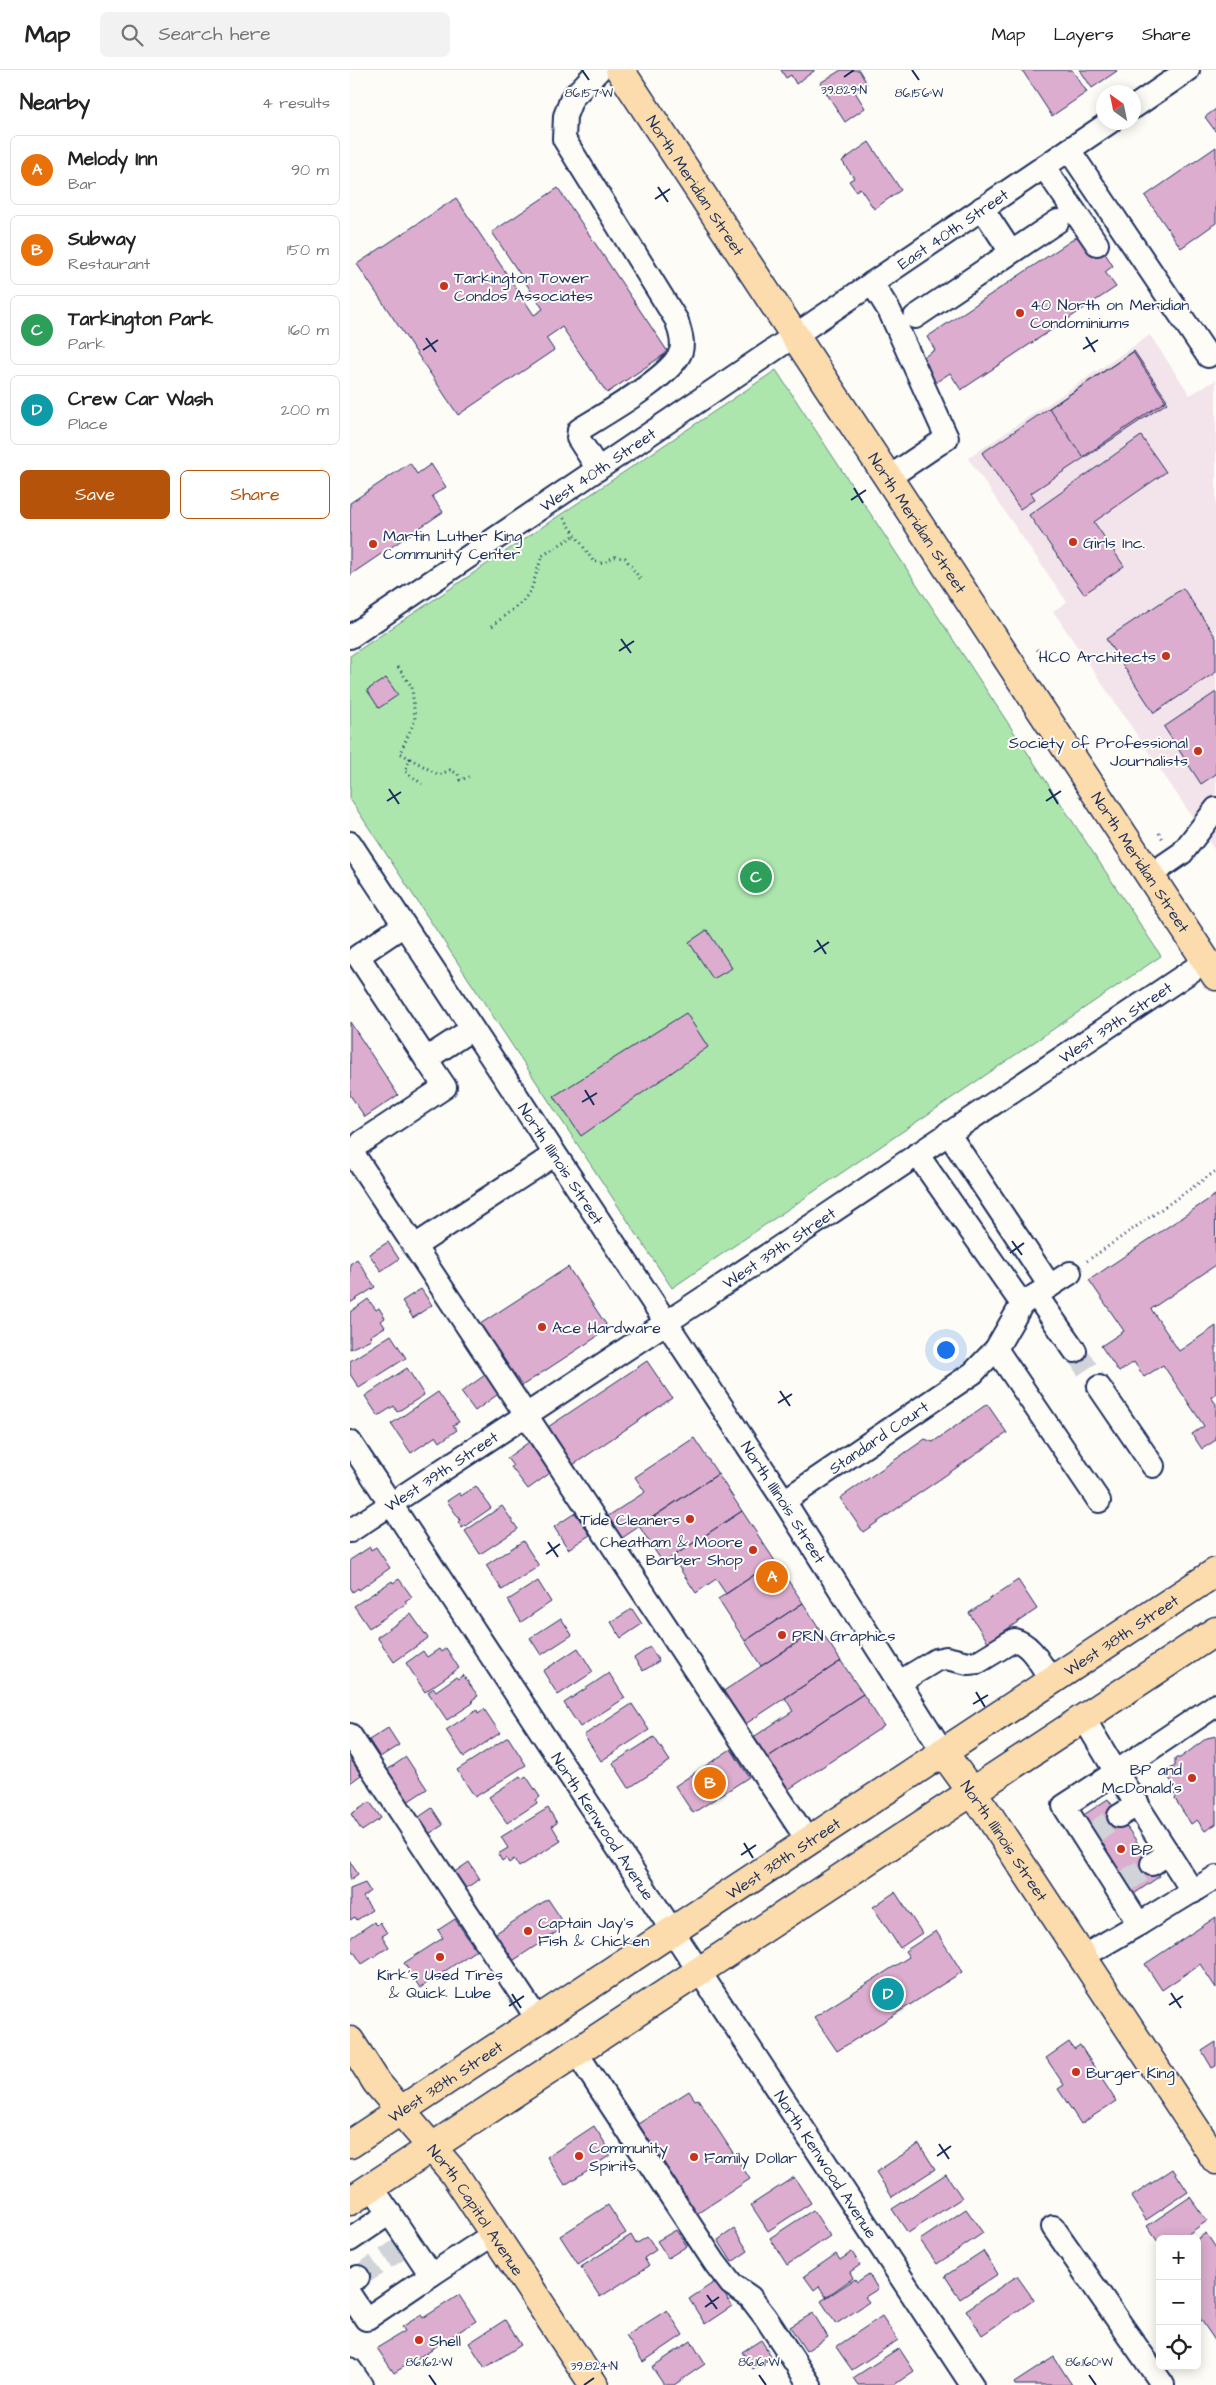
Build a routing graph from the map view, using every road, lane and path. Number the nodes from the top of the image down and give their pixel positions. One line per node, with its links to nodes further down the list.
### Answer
1 (599, 70): 16 (street)
2 (620, 70): 14 (main road, North Meridian Street)
3 (1188, 70): 4 (street)
4 (1141, 102)
5 (1098, 130): 6 (street, East 40th Street)
6 (1069, 150): 7 (street, East 40th Street); 15 (street)
7 (1044, 167): 8 (street, East 40th Street); 10 (street)
8 (982, 208): 11 (street); 12 (street, East 40th Street)
9 (1058, 221): 11 (street)
10 (1097, 244)
11 (1011, 252): 13 (street)
12 (872, 283): 14 (street, East 40th Street); 17 (street)
13 (915, 317)
14 (794, 335): 16 (street, West 40th Street); 17 (main road, North Meridian Street)
15 (1208, 356)
16 (598, 469): 22 (street, West 40th Street)
17 (888, 478): 31 (main road, North Meridian Street)
18 (561, 514): 19 (path)
19 (575, 535): 20 (path); 21 (path)
20 (641, 580)
21 (492, 626)
22 (350, 637)
23 (1037, 649): 24 (path)
24 (1042, 656)
25 (398, 667): 26 (path)
26 (410, 758): 27 (path); 28 (path)
27 (468, 777)
28 (422, 784)
29 (1216, 809): 31 (street)
30 (350, 843): 32 (street, North Illinois Street)
31 (1150, 875): 33 (main road, North Meridian Street)
32 (404, 925): 34 (street, North Illinois Street); 35 (street)
33 (1211, 969): 36 (street, West 39th Street)
34 (472, 1029): 35 (street); 39 (street, North Illinois Street)
35 (426, 1059): 37 (street)
36 (948, 1133): 38 (street, West 39th Street); 43 (street)
37 (356, 1146): 41 (street)
38 (917, 1154): 43 (street); 44 (street, West 39th Street)
39 (554, 1155): 41 (street); 44 (street, North Illinois Street)
40 (1216, 1172): 42 (path)
41 (415, 1246): 48 (street)
42 (1070, 1272): 43 (street)
43 (1036, 1295): 45 (street, Standard Court); 46 (street)
44 (664, 1322): 48 (street, West 39th Street); 51 (street, North Illinois Street)
45 (996, 1349): 51 (street, Standard Court); 52 (street)
46 (1075, 1351)
47 (1099, 1387): 50 (street)
48 (526, 1414): 53 (street, West 39th Street); 65 (street)
49 (350, 1442): 53 (street, North Kenwood Avenue)
50 (1153, 1466)
51 (784, 1501): 58 (street, North Illinois Street)
52 (1099, 1501)
53 (391, 1504): 54 (street, West 39th Street); 71 (street, North Kenwood Avenue)
54 (350, 1531)
55 (1216, 1572): 57 (main road, West 38th Street)
56 (1216, 1631): 60 (main road)
57 (1052, 1681): 58 (street); 62 (main road, West 38th Street)
58 (898, 1683): 62 (street, North Illinois Street)
59 (1216, 1704): 63 (street)
60 (1083, 1717): 63 (street); 64 (main road)
61 (350, 1735): 74 (street)
62 (943, 1752): 64 (main road, North Illinois Street); 65 (main road, West 38th Street)
63 (1116, 1772): 66 (street); 70 (street)
64 (972, 1792): 72 (main road, North Illinois Street); 73 (main road)
65 (808, 1841): 71 (main road, West 38th Street)
66 (1167, 1862): 67 (street); 69 (street)
67 (1216, 1865)
68 (1216, 1877): 69 (street)
69 (1193, 1892): 70 (street)
70 (1140, 1924): 72 (street)
71 (672, 1931): 73 (street, North Kenwood Avenue); 74 (main road, West 38th Street)
72 (1082, 1957): 80 (main road, North Illinois Street)
73 (698, 1971): 76 (main road); 92 (street, North Kenwood Avenue)
74 (538, 2020): 77 (main road, West 38th Street)
75 (350, 2042): 77 (main road, North Capitol Avenue)
76 (576, 2052): 79 (main road); 91 (street)
77 (401, 2111): 78 (main road, West 38th Street); 79 (main road, North Capitol Avenue)
78 (350, 2144)
79 (432, 2147): 81 (main road); 84 (main road, North Capitol Avenue)
80 (1216, 2160)
81 (361, 2194): 82 (street)
82 (390, 2213): 85 (street); 86 (street)
83 (1053, 2226): 93 (street)
84 (495, 2233): 86 (street); 90 (main road, North Capitol Avenue)
85 (350, 2240)
86 (431, 2275): 87 (street)
87 (352, 2284)
88 (350, 2369): 89 (street)
89 (360, 2385)
90 (594, 2385)
91 (810, 2385)
92 (972, 2385)
93 (1163, 2385)

